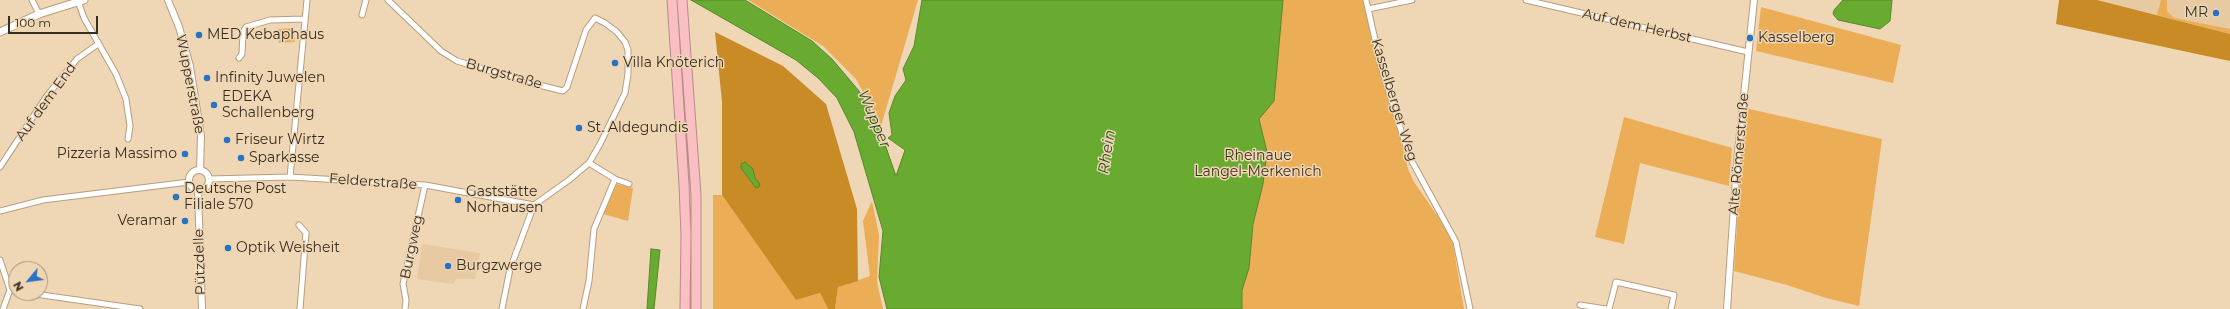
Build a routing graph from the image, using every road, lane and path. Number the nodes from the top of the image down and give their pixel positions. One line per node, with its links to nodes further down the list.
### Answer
1 (32, 0): 14 (street)
2 (168, 0): 24 (street, Wupperstraße)
3 (307, 0): 16 (street)
4 (366, 0): 15 (street)
5 (388, 0): 22 (street, Burgstraße)
6 (672, 0): 47 (highway)
7 (682, 0): 48 (highway)
8 (1366, 0): 13 (street, Kasselberger Weg)
9 (1412, 0): 13 (street)
10 (1526, 0): 19 (street, Auf dem Herbst)
11 (1754, 0): 19 (street, Alte Römerstraße)
12 (81, 1): 14 (main road); 18 (street)
13 (1368, 9): 49 (street, Kasselberger Weg)
14 (39, 14): 17 (main road)
15 (362, 15)
16 (304, 19): 20 (street); 25 (street)
17 (0, 32)
18 (98, 44): 21 (street); 23 (street, Auf dem End)
19 (1748, 52): 53 (street, Alte Römerstraße)
20 (239, 58)
21 (128, 139)
22 (589, 163): 27 (street); 32 (street)
23 (0, 167)
24 (200, 170): 26 (street); 28 (street)
25 (290, 177): 26 (street, Felderstraße); 30 (street, Felderstraße)
26 (209, 179): 31 (street)
27 (615, 179): 29 (street); 46 (street)
28 (189, 182): 31 (street); 33 (street)
29 (629, 184)
30 (425, 185): 32 (street, Felderstraße); 44 (street, Burgweg)
31 (198, 190): 42 (street, Pützdelle)
32 (534, 205): 45 (street)
33 (0, 211)
34 (299, 225): 43 (street)
35 (0, 260): 36 (street)
36 (8, 284)
37 (8, 295): 40 (street)
38 (48, 296): 41 (street)
39 (1580, 305): 50 (street)
40 (3, 309)
41 (140, 309)
42 (202, 309)
43 (300, 309)
44 (405, 309)
45 (502, 309)
46 (582, 309)
47 (685, 309)
48 (696, 309)
49 (1470, 309)
50 (1606, 309)
51 (1609, 309): 52 (street)
52 (1671, 309)
53 (1727, 309)

